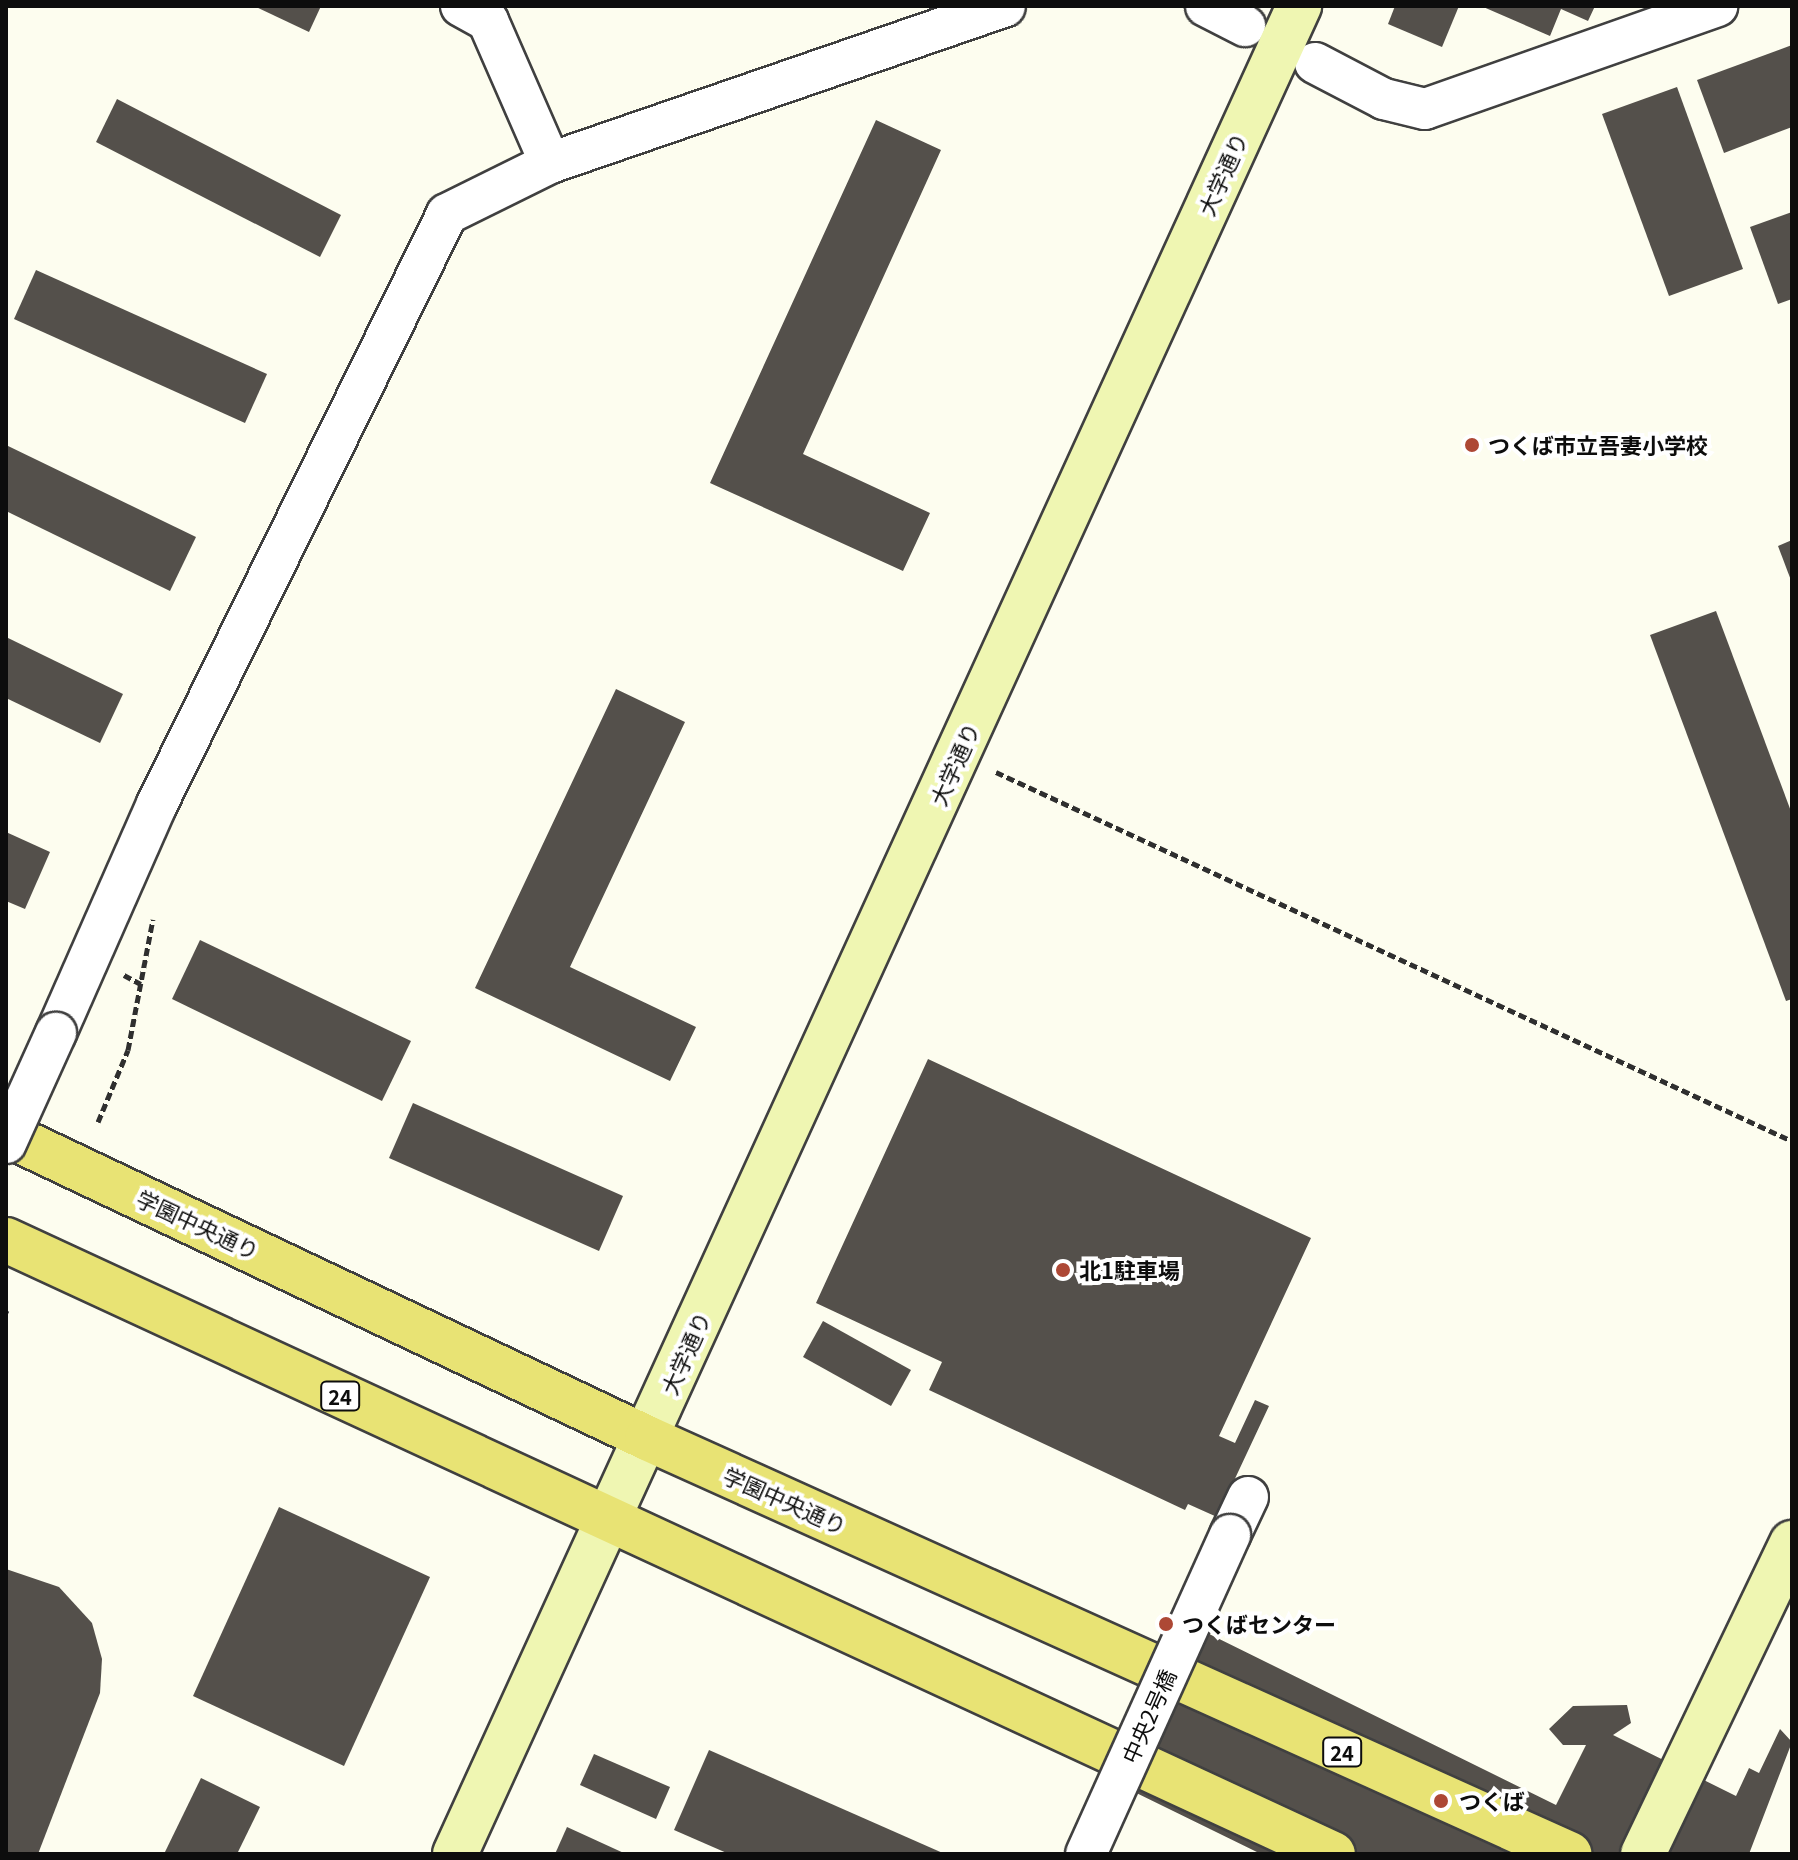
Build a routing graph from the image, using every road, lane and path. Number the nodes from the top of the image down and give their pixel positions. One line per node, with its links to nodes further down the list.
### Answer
1 (461, 6): 8 (street)
2 (1005, 6): 8 (street)
3 (1206, 6): 6 (street)
4 (1299, 6): 16 (street, 大学通り)
5 (1717, 6): 7 (street)
6 (1245, 26)
7 (1315, 63)
8 (550, 163): 14 (street, bridge)
9 (991, 770): 13 (path)
10 (155, 908): 11 (path)
11 (98, 1122)
12 (6, 1134): 16 (main road, 学園中央通り / 24)
13 (1792, 1141)
14 (6, 1143)
15 (6, 1240): 18 (main road, 24)
16 (647, 1438): 18 (street, 大学通り); 23 (main road, 学園中央通り / 24)
17 (1248, 1497): 21 (street, 中央2号橋, bridge)
18 (609, 1521): 20 (street, 大学通り); 22 (main road, 24)
19 (1792, 1543): 24 (street)
20 (455, 1854)
21 (1086, 1854)
22 (1333, 1854)
23 (1569, 1854)
24 (1643, 1854)

